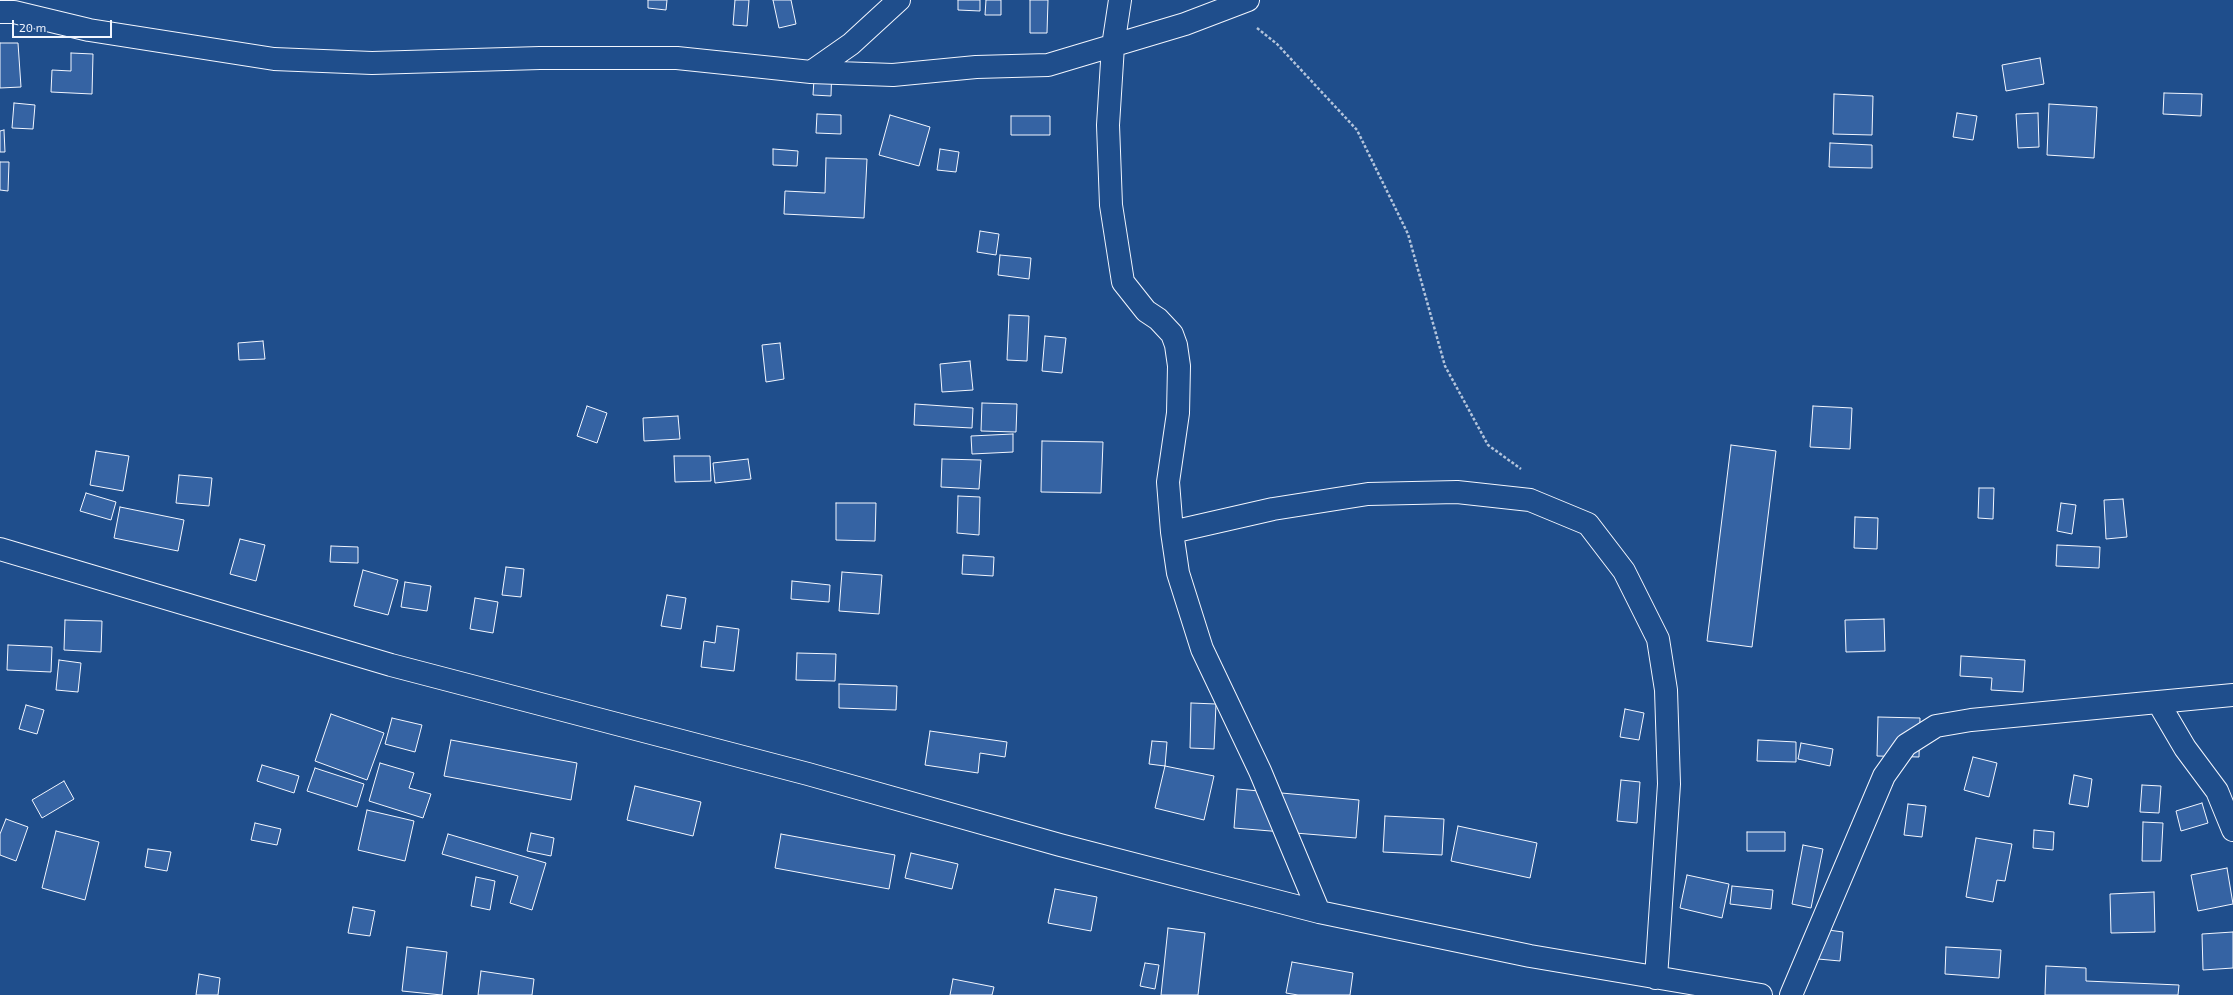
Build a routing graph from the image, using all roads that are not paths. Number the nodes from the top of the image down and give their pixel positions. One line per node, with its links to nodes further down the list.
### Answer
1 (36, 0): 5 (street)
2 (899, 0): 7 (street)
3 (1120, 0): 6 (street)
4 (1240, 3): 6 (street)
5 (7, 12): 7 (street)
6 (1113, 46): 7 (street); 8 (street)
7 (812, 72)
8 (1172, 532): 13 (street); 14 (street)
9 (0, 549): 13 (street)
10 (2233, 695): 11 (street)
11 (2158, 702): 12 (street); 16 (street)
12 (2233, 830)
13 (1319, 912): 14 (street)
14 (1656, 978): 15 (street)
15 (1761, 995)
16 (1791, 995)

